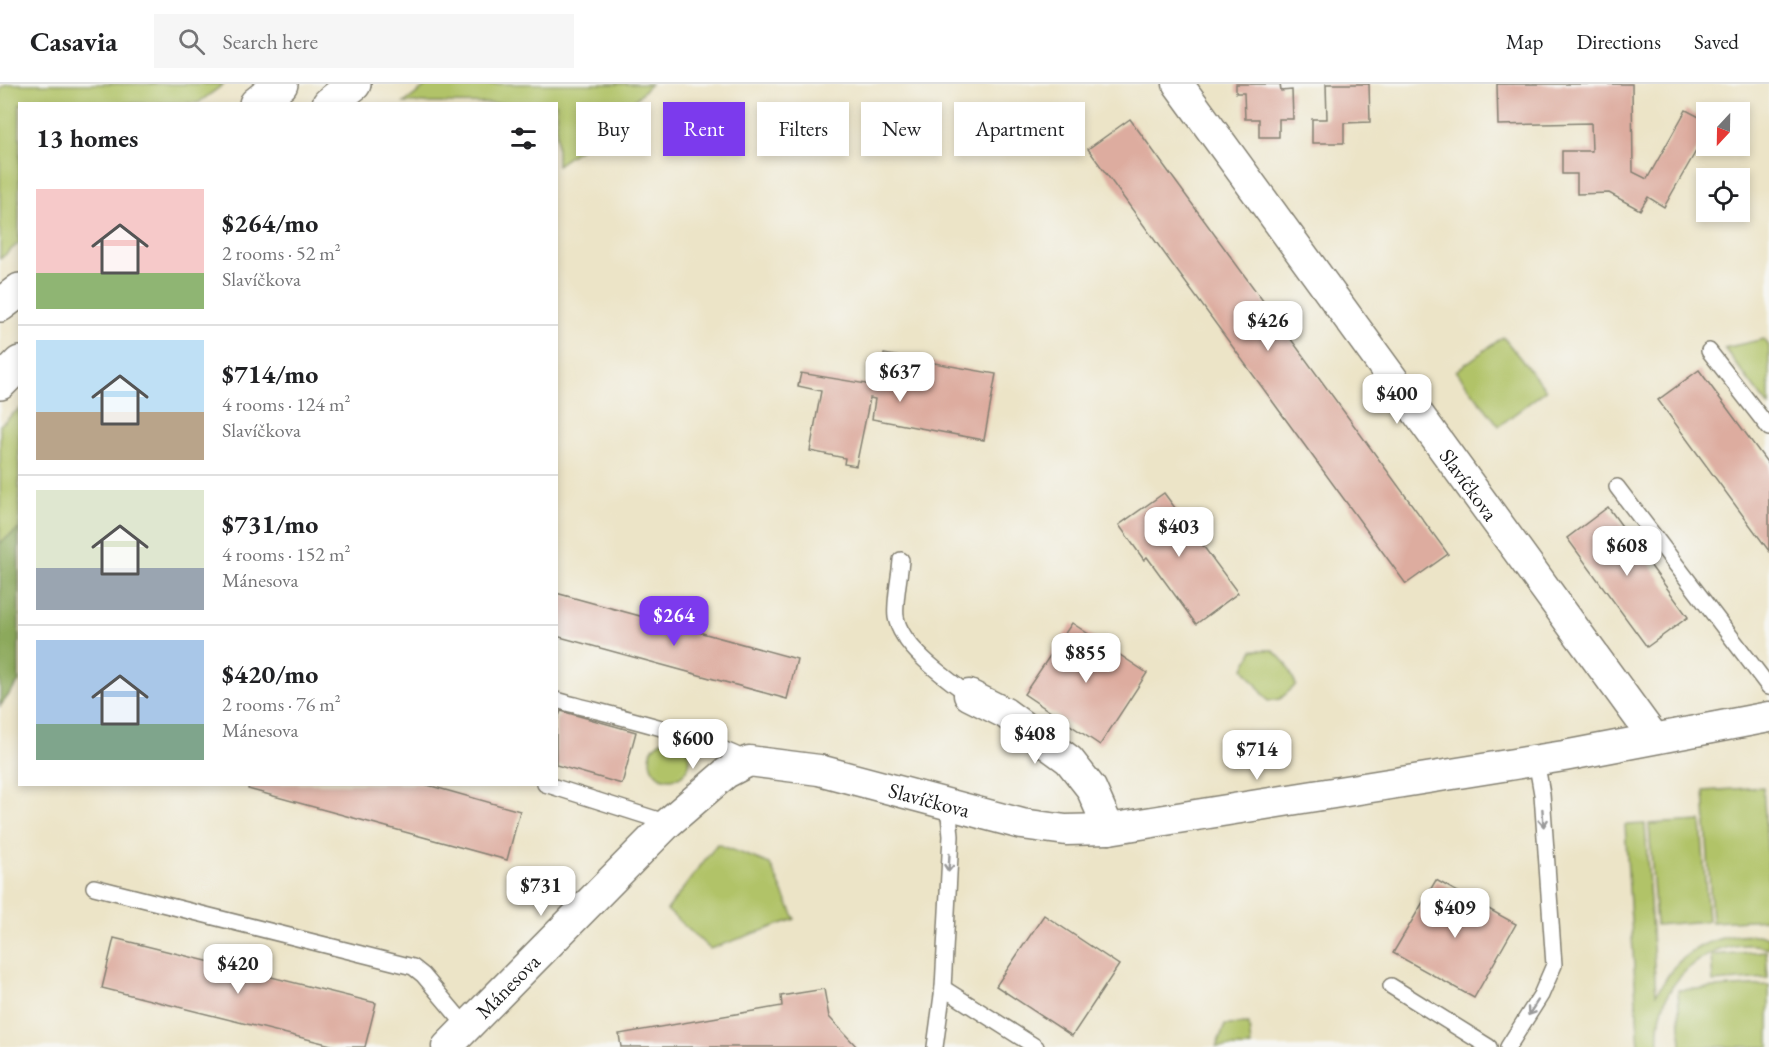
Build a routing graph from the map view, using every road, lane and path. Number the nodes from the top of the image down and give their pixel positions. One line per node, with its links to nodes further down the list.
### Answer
1 (280, 84): 4 (highway)
2 (354, 84): 5 (highway)
3 (1178, 84): 20 (street, Slavíčkova)
4 (258, 102)
5 (332, 102)
6 (18, 292): 7 (highway)
7 (0, 305)
8 (1709, 351): 13 (lane)
9 (18, 352): 10 (highway)
10 (0, 365)
11 (18, 365): 12 (highway)
12 (0, 383)
13 (1769, 428)
14 (1617, 487): 16 (lane)
15 (901, 560): 17 (lane)
16 (1769, 687)
17 (969, 695): 26 (street)
18 (558, 701): 22 (lane, Slavíčkova)
19 (1769, 717): 20 (street, Slavíčkova)
20 (1654, 738): 21 (street, Slavíčkova)
21 (1536, 760): 26 (street, Slavíčkova); 34 (lane, one-way to 34)
22 (749, 761): 24 (street, Slavíčkova); 25 (street)
23 (551, 786): 25 (lane)
24 (948, 805): 26 (street, Slavíčkova); 29 (lane, one-way to 29)
25 (668, 823): 30 (street, Mánesova)
26 (1109, 829)
27 (94, 887): 30 (lane)
28 (1391, 986): 33 (lane)
29 (943, 988): 31 (lane); 32 (lane)
30 (456, 1037)
31 (935, 1047)
32 (1036, 1047)
33 (1489, 1047)
34 (1508, 1047)

